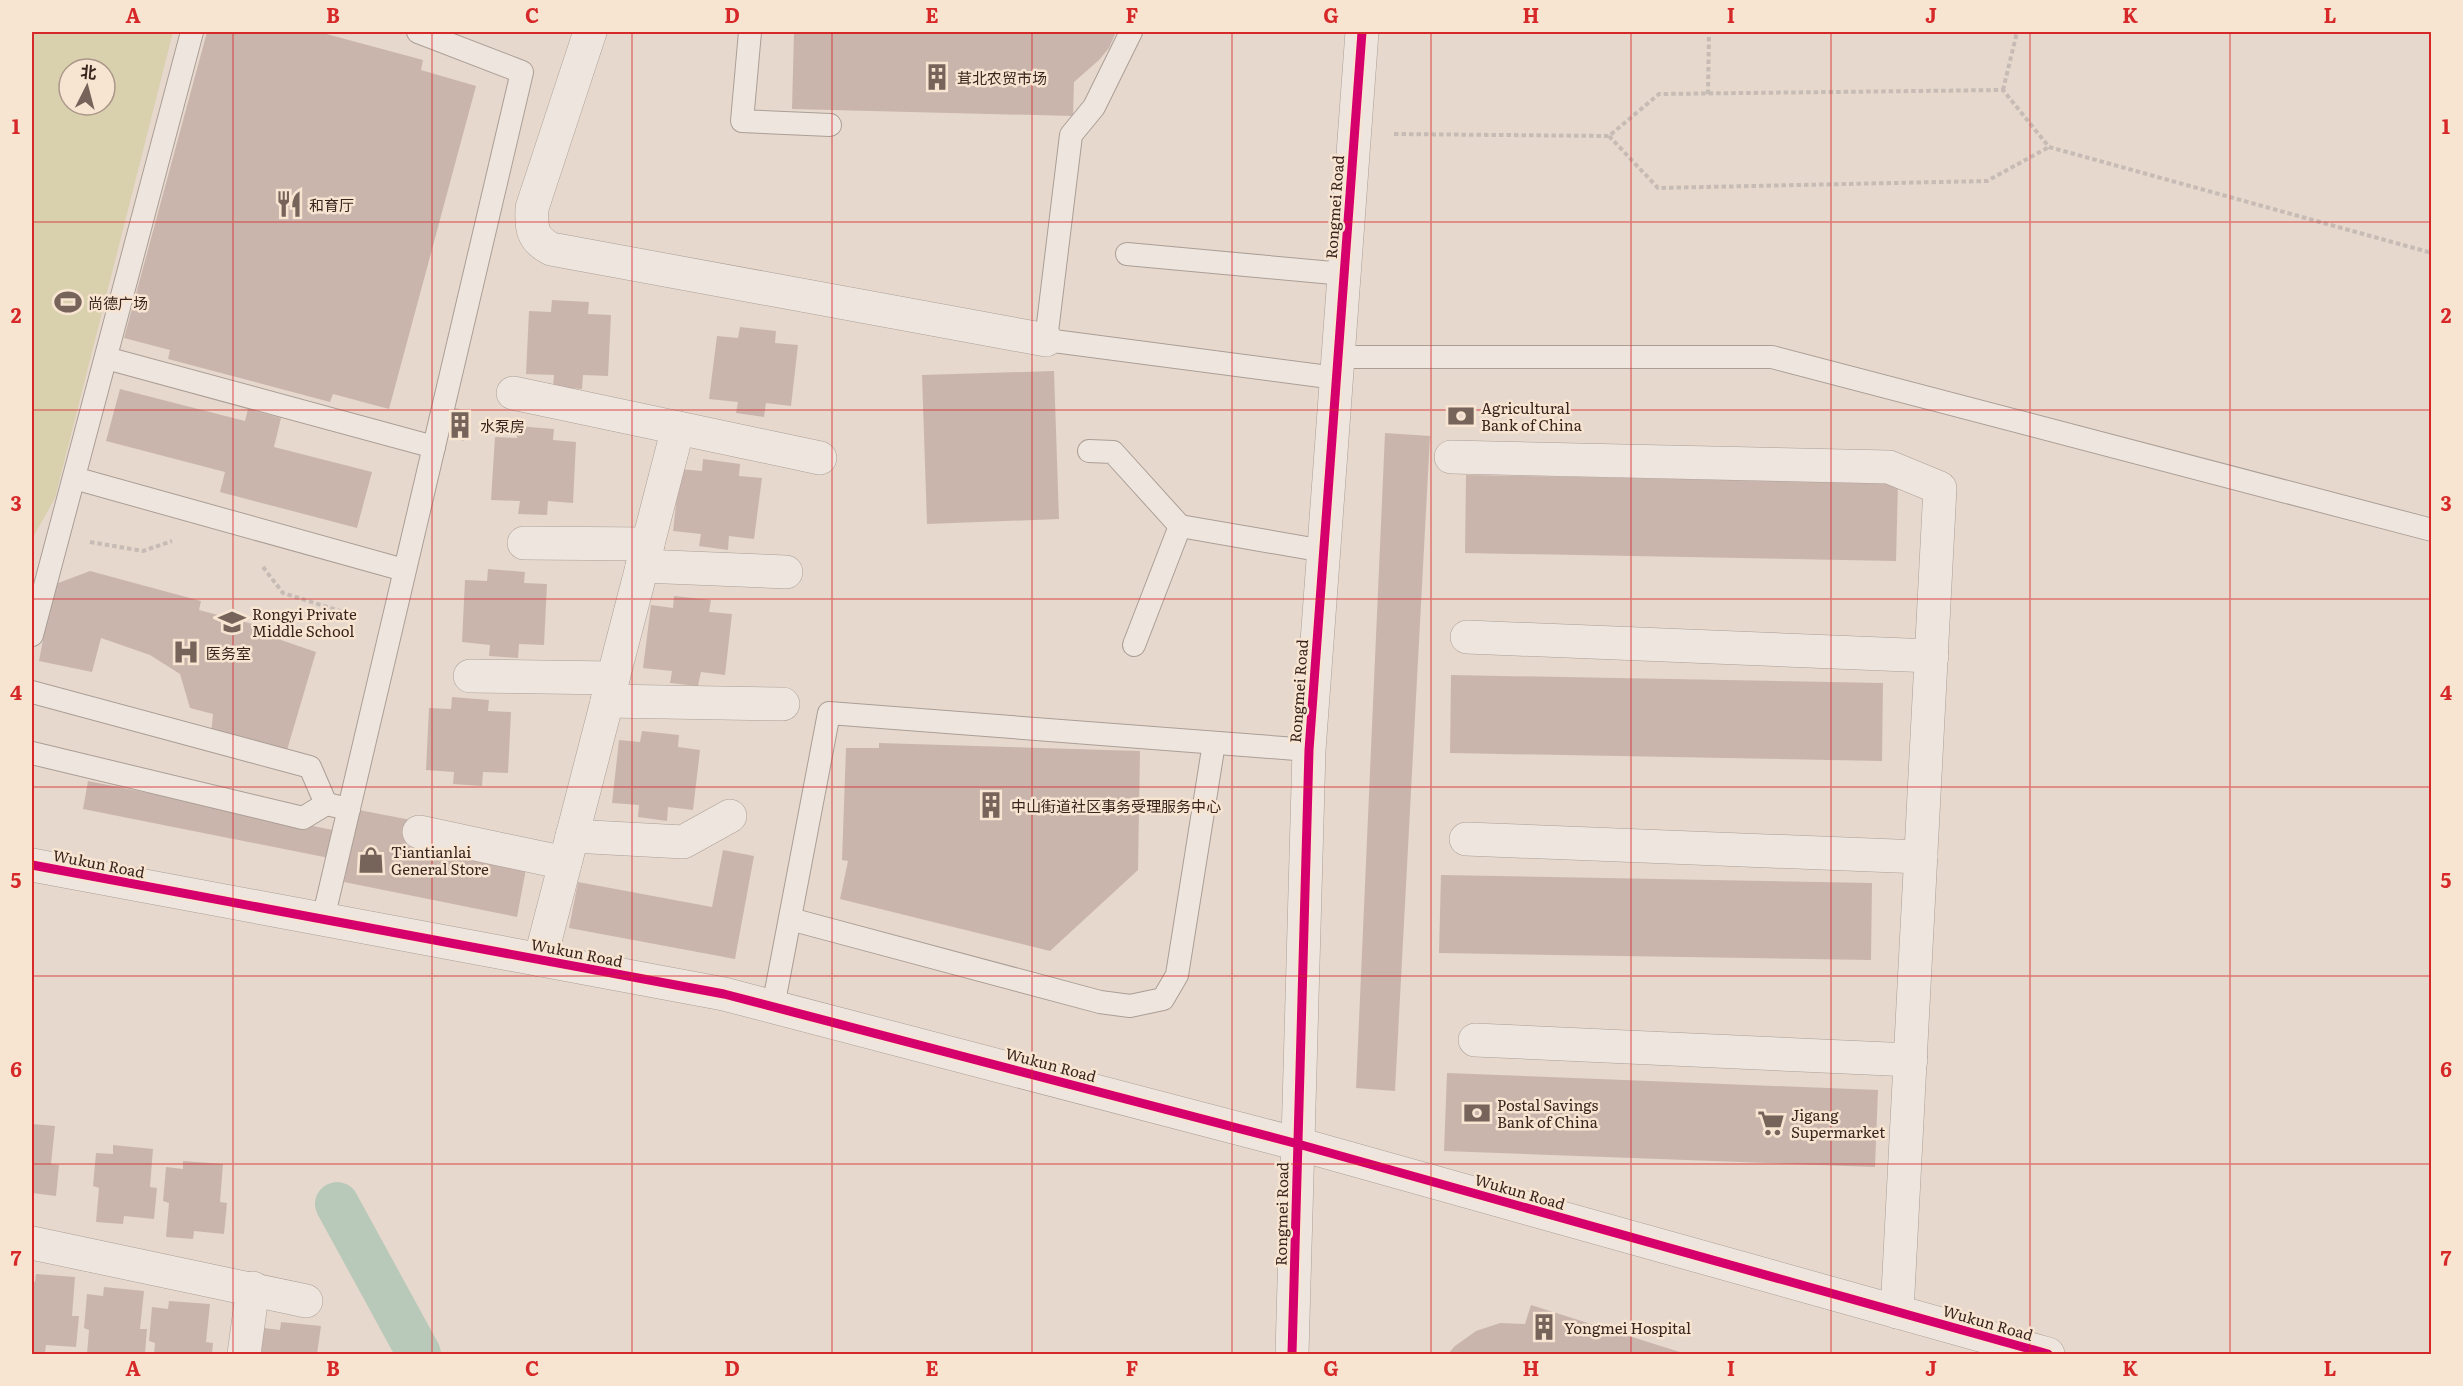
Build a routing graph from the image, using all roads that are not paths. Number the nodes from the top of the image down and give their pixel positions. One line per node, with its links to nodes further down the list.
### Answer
1 (192, 32): 11 (lane)
2 (418, 32): 15 (lane)
3 (750, 32): 7 (lane)
4 (1131, 32): 10 (lane)
5 (1362, 32): 9 (street, Rongmei Road)
6 (582, 34): 10 (street)
7 (830, 125)
8 (1127, 254): 9 (lane)
9 (1344, 274): 12 (street, Rongmei Road)
10 (1046, 340): 12 (lane)
11 (106, 358): 15 (lane); 19 (lane)
12 (1337, 367): 21 (lane); 23 (street, Rongmei Road)
13 (513, 393): 14 (street)
14 (678, 428): 18 (street); 24 (street)
15 (434, 447): 25 (lane)
16 (1089, 451): 20 (lane)
17 (1451, 457): 30 (street)
18 (820, 458)
19 (74, 478): 25 (lane); 27 (lane)
20 (1180, 526): 23 (lane); 29 (lane)
21 (2432, 530)
22 (524, 543): 24 (street)
23 (1323, 551): 36 (street, Rongmei Road)
24 (645, 555): 26 (street); 32 (street)
25 (404, 570): 39 (lane)
26 (786, 572)
27 (32, 630)
28 (1467, 637): 30 (street)
29 (1134, 645)
30 (1932, 656): 44 (street)
31 (470, 676): 32 (street)
32 (610, 689): 34 (street); 43 (street)
33 (32, 692): 38 (lane)
34 (783, 704)
35 (1214, 743): 36 (lane); 46 (lane); 46 (lane)
36 (1309, 750): 52 (street, Rongmei Road)
37 (32, 753): 38 (lane)
38 (326, 804): 39 (lane)
39 (349, 809): 47 (lane)
40 (730, 816): 43 (street)
41 (419, 832): 43 (street)
42 (1466, 839): 44 (street)
43 (569, 849): 48 (street)
44 (1921, 857): 51 (street)
45 (32, 865): 47 (street, Wukun Road)
46 (790, 919): 49 (lane)
47 (323, 920): 48 (street, Wukun Road)
48 (540, 960): 49 (street, Wukun Road)
49 (773, 1007): 52 (street, Wukun Road)
50 (1475, 1040): 51 (street)
51 (1911, 1060): 56 (street)
52 (1298, 1144): 56 (street, Wukun Road); 58 (street, Rongmei Road)
53 (32, 1243): 54 (street)
54 (253, 1288): 55 (street); 57 (street)
55 (306, 1301)
56 (1897, 1312): 59 (street, Wukun Road)
57 (244, 1354)
58 (1292, 1354)
59 (2048, 1354)

